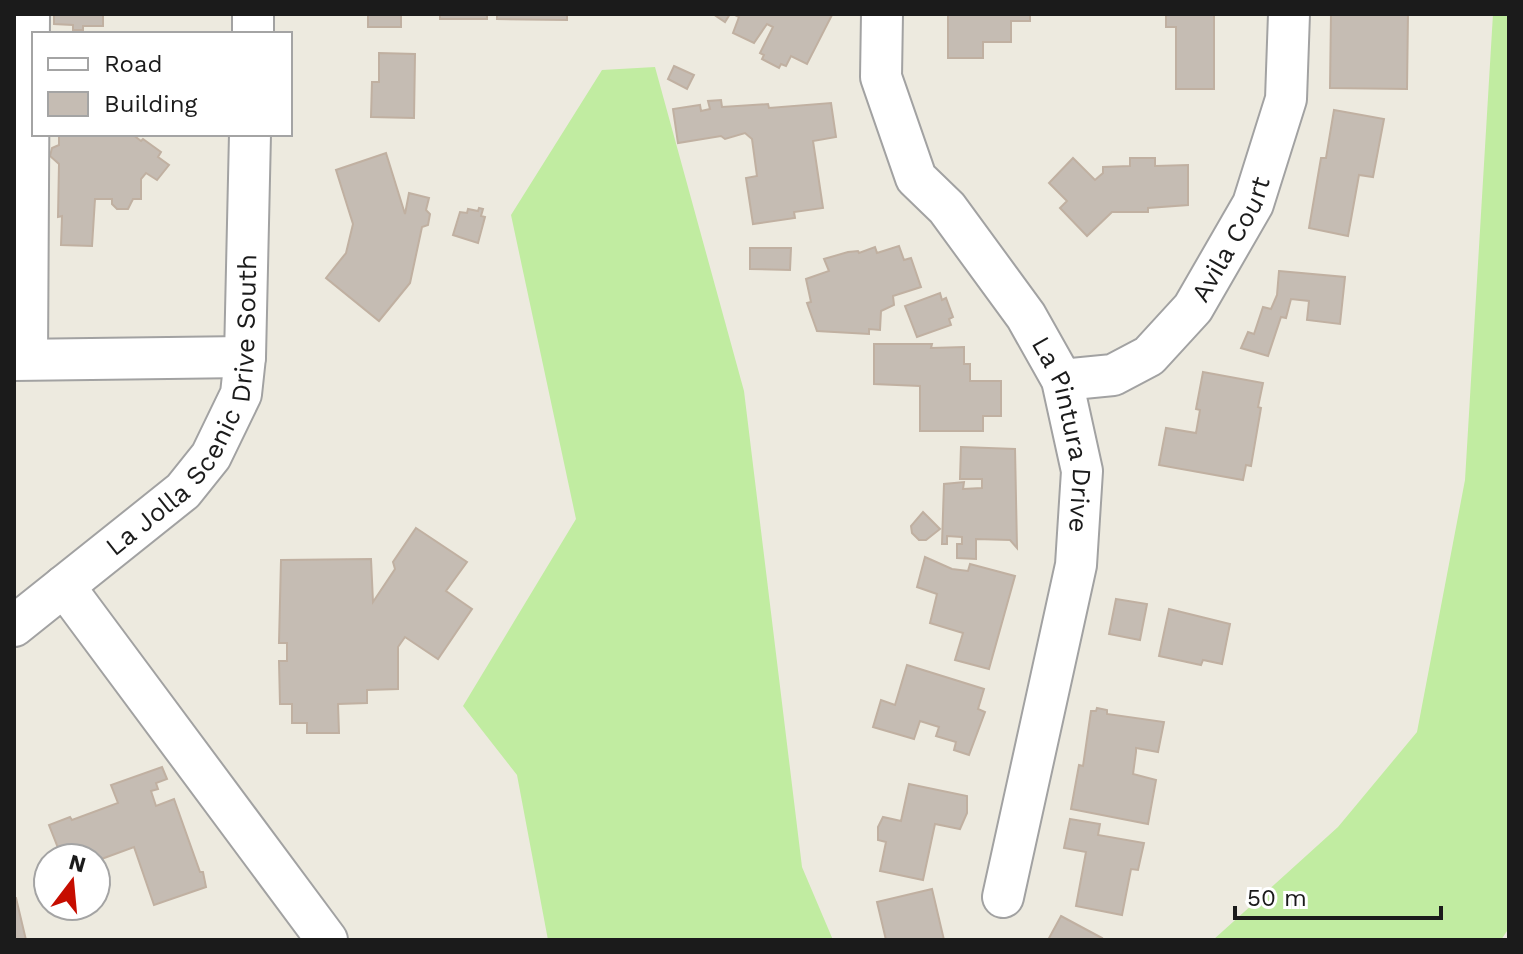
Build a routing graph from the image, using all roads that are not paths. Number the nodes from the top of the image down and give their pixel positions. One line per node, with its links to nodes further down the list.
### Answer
1 (29, 14): 6 (street)
2 (882, 14): 7 (street, La Pintura Drive)
3 (1289, 14): 7 (street, Avila Court)
4 (250, 136): 5 (street, La Jolla Scenic Drive South)
5 (245, 357): 6 (street); 8 (street, La Jolla Scenic Drive South)
6 (20, 360)
7 (1062, 380): 10 (street, La Pintura Drive)
8 (64, 586): 9 (street, La Jolla Scenic Drive South); 11 (street)
9 (14, 626)
10 (1003, 897)
11 (327, 940)

